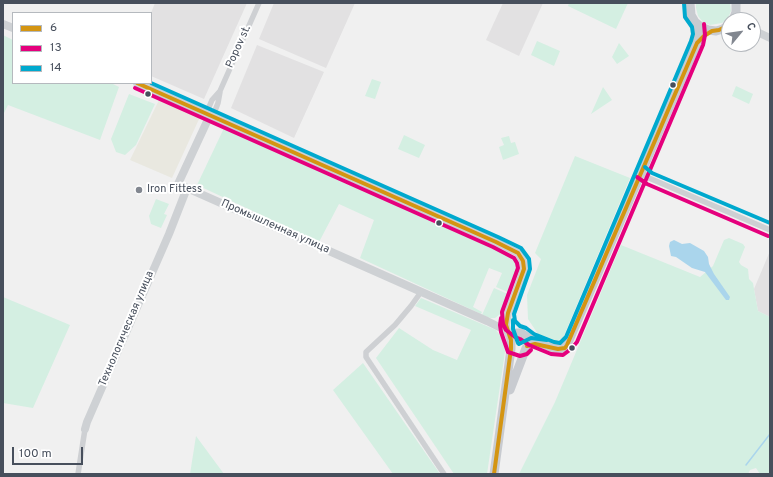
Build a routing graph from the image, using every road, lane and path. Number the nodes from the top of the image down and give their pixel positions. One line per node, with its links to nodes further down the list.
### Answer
1 (258, 3): 8 (street, Popov st.)
2 (689, 4): 3 (main road)
3 (698, 25): 5 (main road); 6 (main road)
4 (721, 29): 5 (main road)
5 (712, 31): 6 (main road)
6 (698, 43): 9 (main road)
7 (139, 84): 8 (street)
8 (209, 115): 10 (street); 13 (street)
9 (641, 172): 11 (street); 16 (main road)
10 (187, 188): 12 (street, Промышленная улица); 18 (street, Технологическая улица)
11 (770, 230)
12 (421, 292): 15 (street, Промышленная улица); 20 (street)
13 (508, 313): 14 (street); 15 (street)
14 (518, 332): 15 (main road); 16 (main road)
15 (509, 338): 16 (main road); 17 (main road)
16 (527, 343): 17 (main road)
17 (504, 404): 21 (main road)
18 (85, 429): 19 (street, Технологическая улица)
19 (78, 474)
20 (444, 474)
21 (494, 474)

